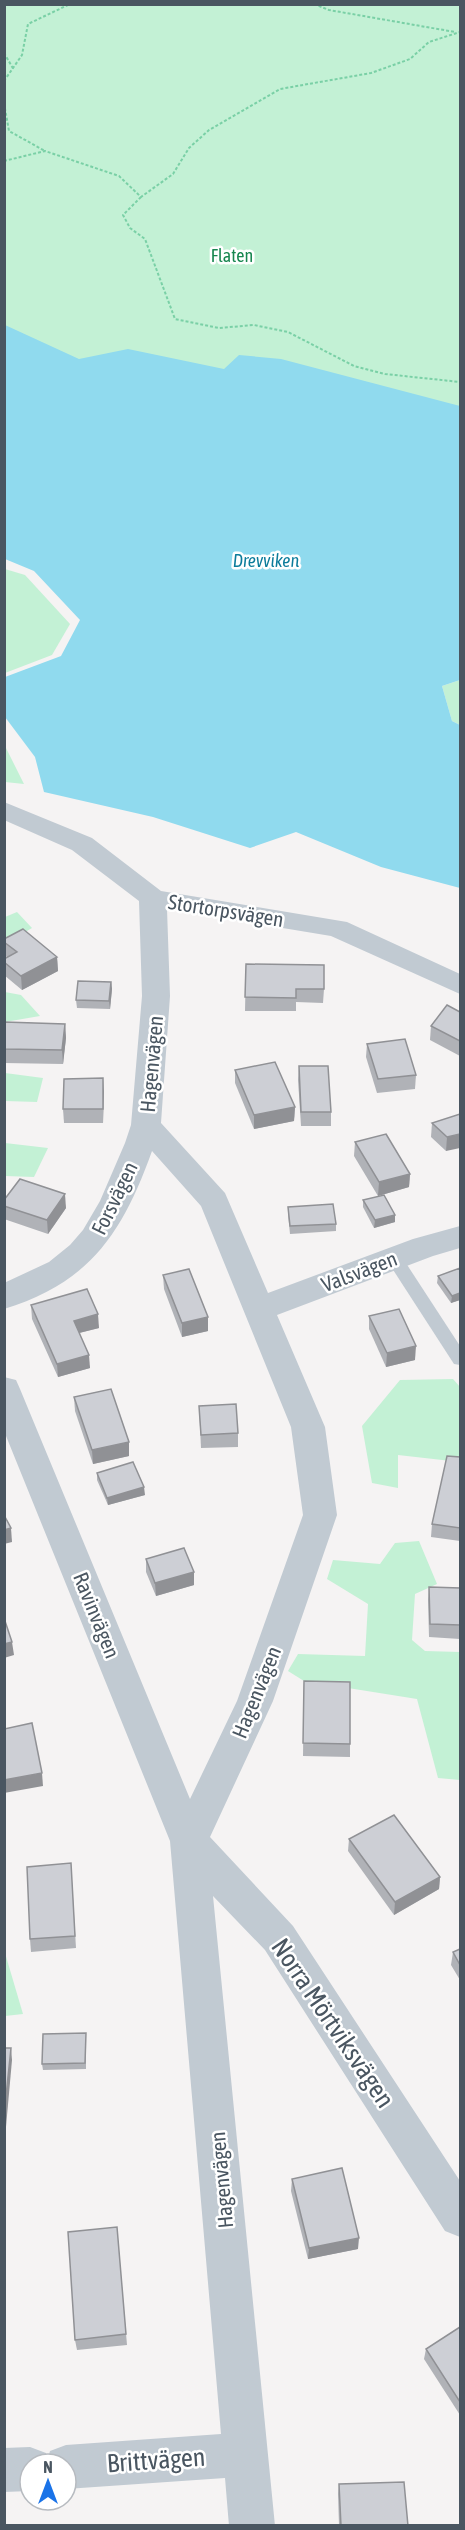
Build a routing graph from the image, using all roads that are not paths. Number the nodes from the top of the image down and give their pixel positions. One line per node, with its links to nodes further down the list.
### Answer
1 (4, 810): 2 (street, Stortorpsvägen)
2 (153, 898): 3 (street, Stortorpsvägen); 4 (street, Hagenvägen)
3 (460, 985)
4 (146, 1125): 7 (street, Forsvägen); 8 (street, Hagenvägen)
5 (460, 1237): 6 (street, Valsvägen)
6 (394, 1258): 8 (street, Valsvägen); 9 (lane)
7 (4, 1297)
8 (259, 1309): 11 (street, Hagenvägen)
9 (460, 1359)
10 (4, 1389): 11 (street, Ravinvägen)
11 (189, 1841): 12 (street, Norra Mörtviksvägen); 13 (street, Hagenvägen)
12 (460, 2217)
13 (246, 2454): 14 (street, Brittvägen); 15 (street, Hagenvägen)
14 (78, 2466)
15 (252, 2526)

